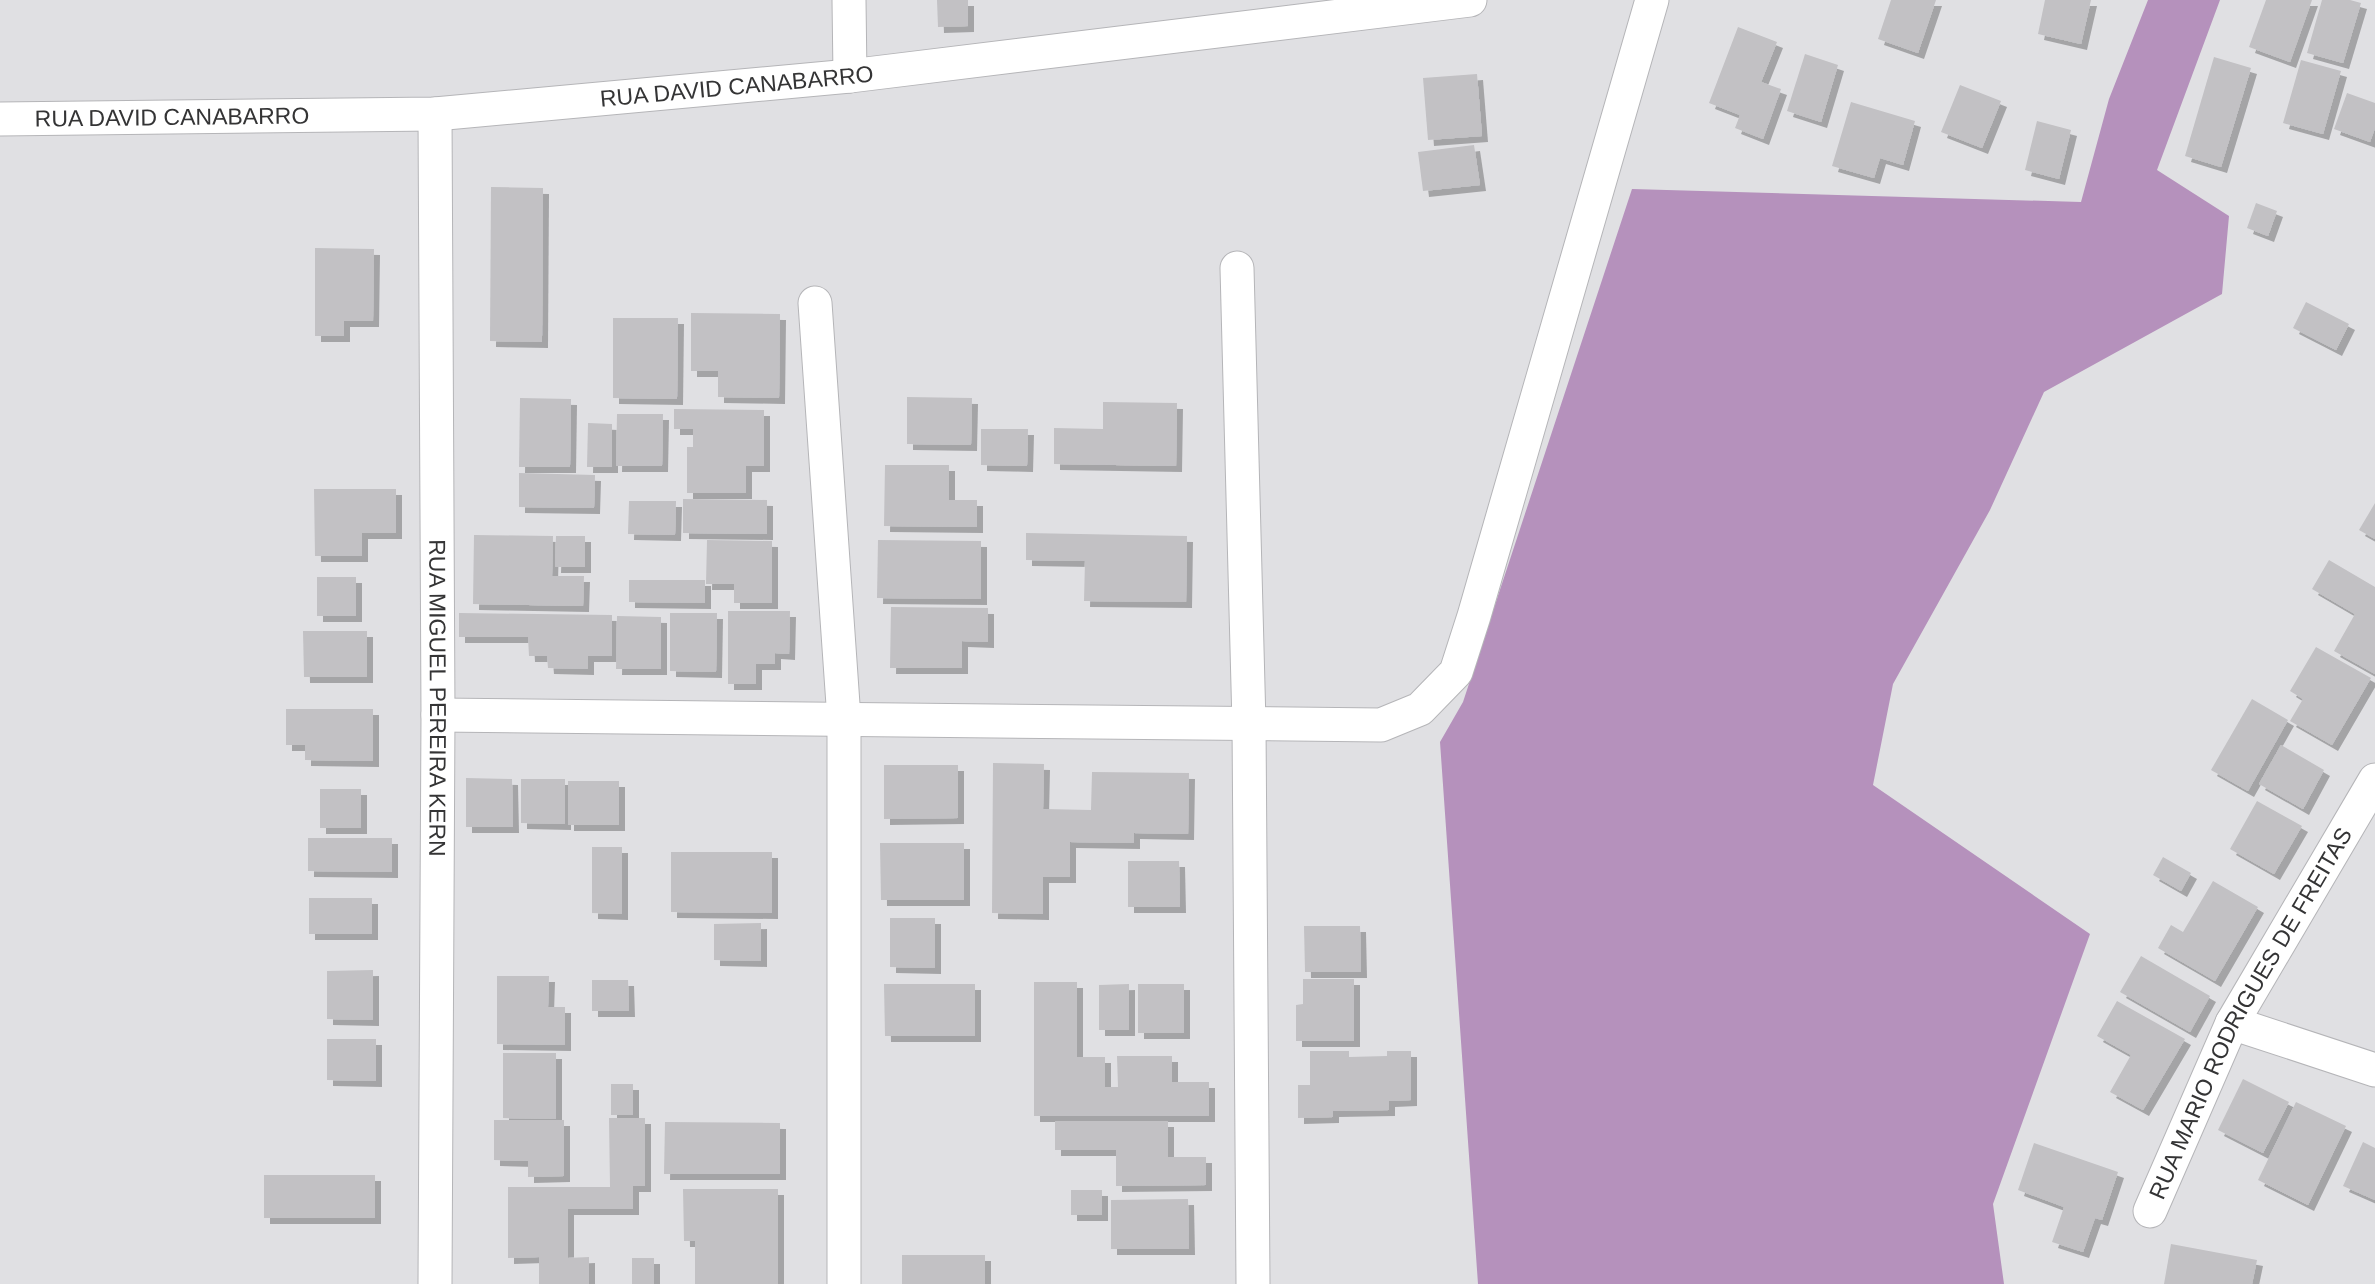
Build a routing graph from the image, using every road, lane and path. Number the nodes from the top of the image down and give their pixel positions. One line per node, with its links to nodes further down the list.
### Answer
1 (849, 0): 4 (street)
2 (1470, 0): 4 (street, RUA DAVID CANABARRO)
3 (1651, 0): 11 (street)
4 (850, 76): 5 (street, RUA DAVID CANABARRO)
5 (435, 114): 6 (street, RUA DAVID CANABARRO); 9 (street, RUA MIGUEL PEREIRA KERN)
6 (0, 119)
7 (1237, 268): 11 (street)
8 (815, 303): 10 (street)
9 (438, 715): 10 (street); 16 (street, RUA MIGUEL PEREIRA KERN)
10 (845, 719): 11 (street); 17 (street)
11 (1249, 724): 18 (street)
12 (2375, 780): 13 (street, RUA MARIO RODRIGUES DE FREITAS)
13 (2232, 1023): 14 (street); 15 (street, RUA MARIO RODRIGUES DE FREITAS)
14 (2375, 1070)
15 (2150, 1211)
16 (435, 1284)
17 (844, 1284)
18 (1253, 1284)

